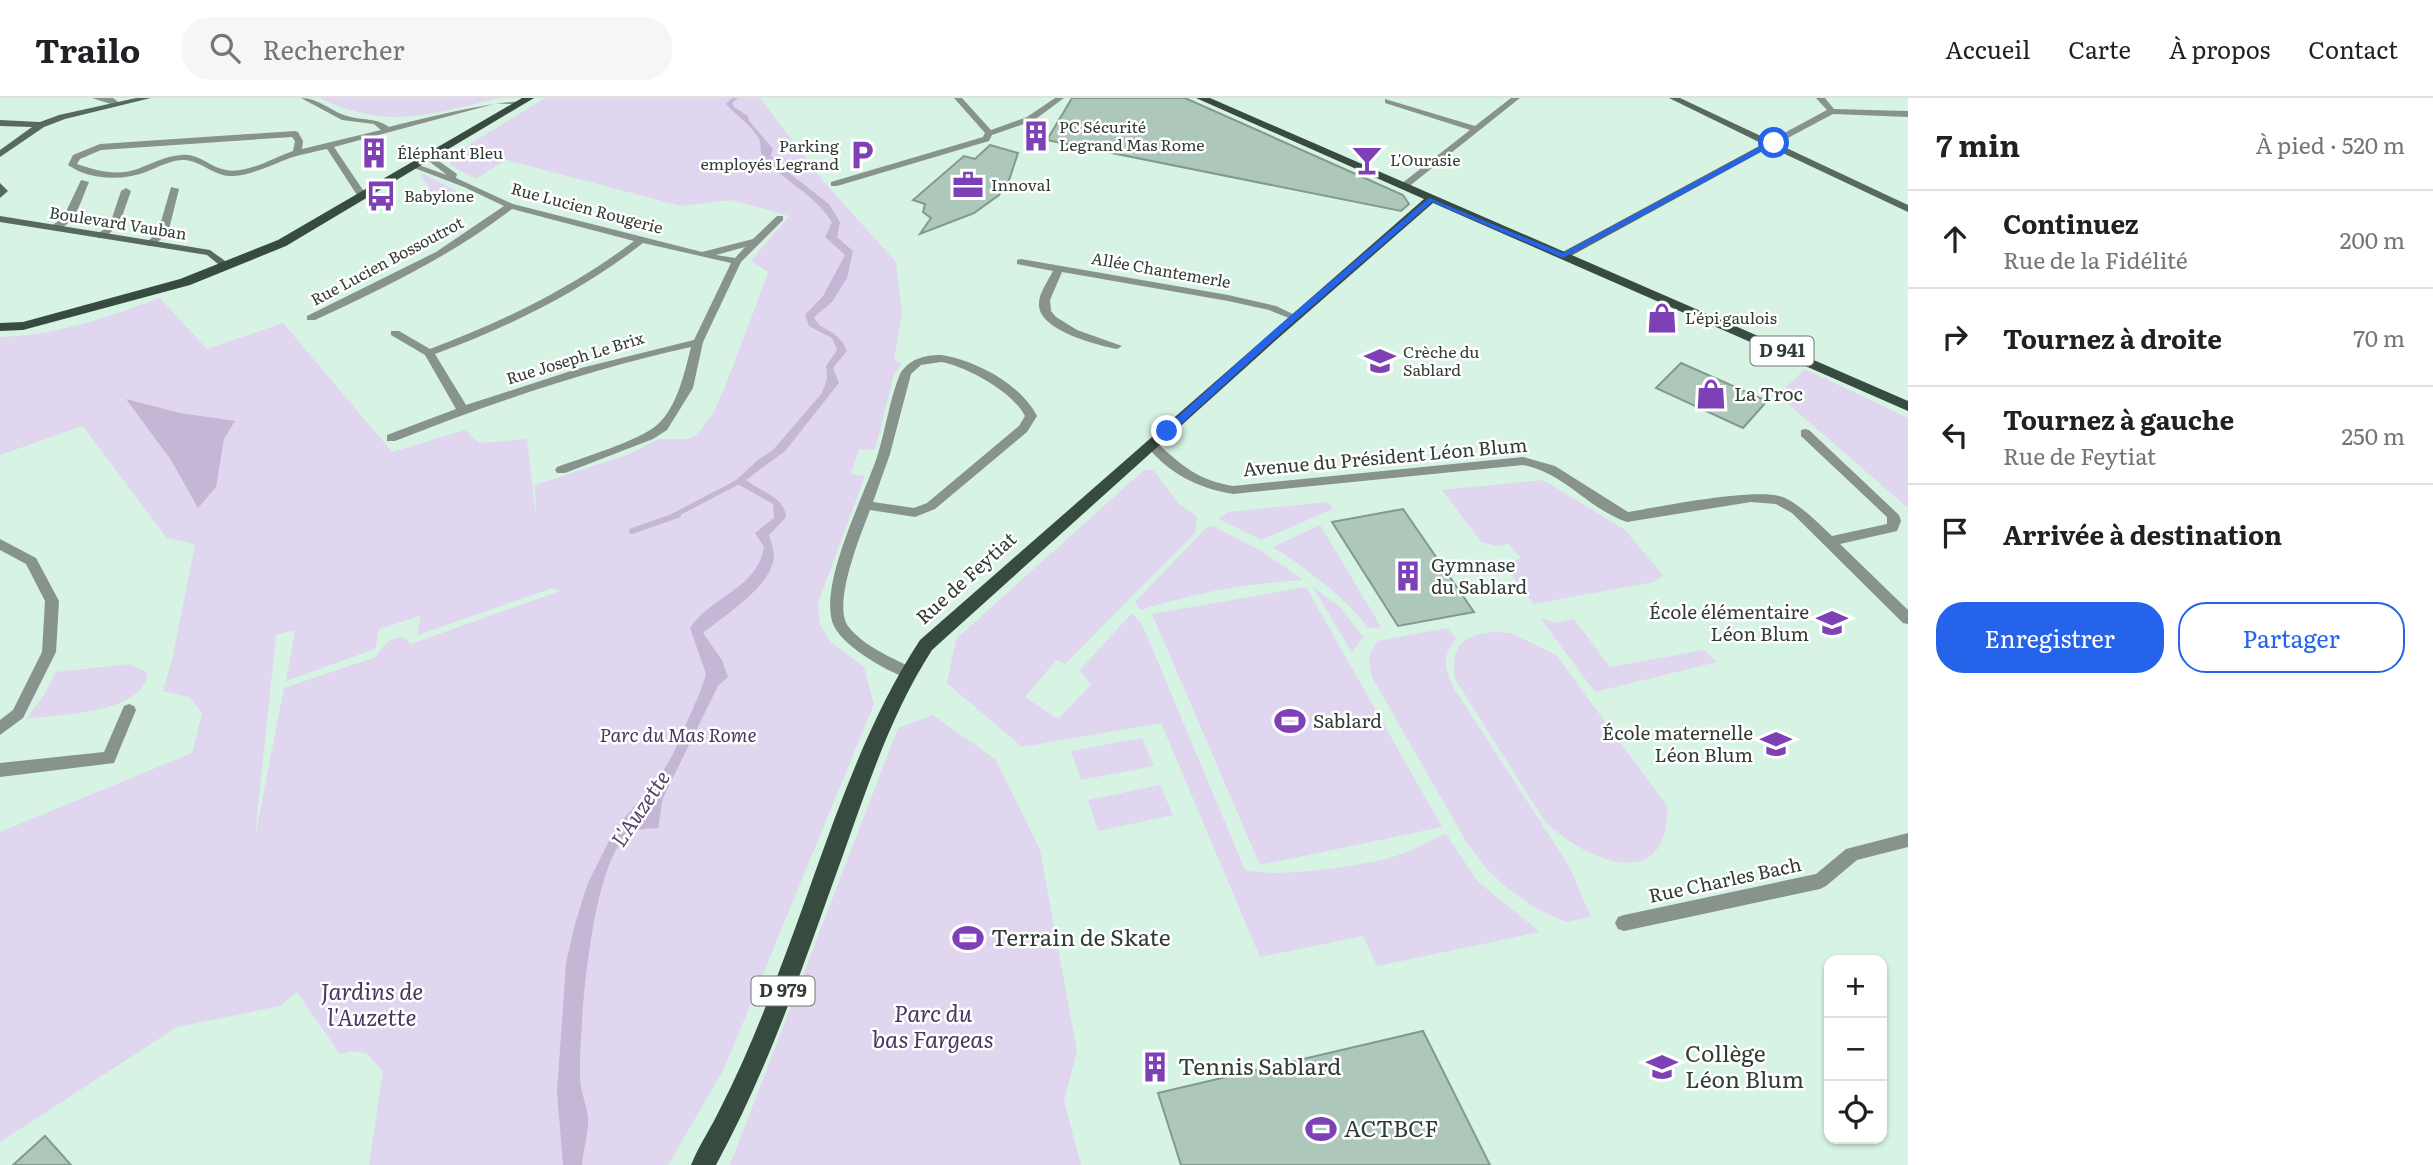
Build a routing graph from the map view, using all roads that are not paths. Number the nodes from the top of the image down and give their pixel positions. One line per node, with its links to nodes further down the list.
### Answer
1 (96, 98): 12 (street)
2 (147, 98): 12 (street)
3 (305, 98): 18 (street)
4 (958, 98): 19 (street)
5 (1060, 98): 19 (street)
6 (1201, 98): 30 (main road, D 941)
7 (1516, 98): 17 (street)
8 (1675, 98): 20 (street)
9 (1821, 98): 13 (street)
10 (526, 100): 18 (street); 24 (main road)
11 (1388, 101): 17 (street)
12 (117, 104): 16 (street)
13 (1832, 111): 14 (street); 20 (street)
14 (1908, 114)
15 (0, 123): 16 (street)
16 (41, 125): 22 (street)
17 (1474, 129): 30 (street)
18 (387, 130): 21 (street)
19 (989, 133): 27 (street)
20 (1770, 144): 37 (street); 46 (street)
21 (330, 146): 23 (street); 34 (street)
22 (0, 153)
23 (297, 153): 23 (street)
24 (429, 157): 25 (main road); 28 (street, Rue Lucien Rougerie)
25 (413, 166): 28 (street, Rue Lucien Rougerie); 34 (main road)
26 (84, 182): 40 (street)
27 (834, 184)
28 (467, 185): 36 (street, Rue Lucien Rougerie)
29 (0, 186): 33 (street)
30 (1404, 186): 35 (main road, D 941)
31 (174, 189): 44 (street)
32 (125, 191): 41 (street)
33 (0, 195)
34 (362, 196): 49 (main road)
35 (1432, 199): 46 (main road, D 941); 51 (main road, Rue de Feytiat / D 979)
36 (510, 206): 42 (street, Rue Lucien Rougerie); 52 (street, Rue Lucien Bossoutrot)
37 (1908, 209)
38 (780, 218): 43 (street)
39 (0, 219): 40 (street, Boulevard Vauban)
40 (54, 228): 41 (street, Boulevard Vauban)
41 (101, 236): 44 (street, Boulevard Vauban)
42 (642, 239): 45 (street, Rue Lucien Rougerie); 57 (street)
43 (755, 241): 45 (street, Rue Lucien Rougerie); 47 (street)
44 (150, 244): 49 (street, Boulevard Vauban)
45 (701, 255): 47 (street, Rue Lucien Rougerie)
46 (1563, 256): 58 (main road, D 941)
47 (737, 261): 55 (street)
48 (1021, 262): 50 (street, Allée Chantemerle)
49 (227, 266): 53 (main road)
50 (1059, 268): 51 (street, Allée Chantemerle); 56 (street)
51 (1294, 317): 62 (main road, Rue de Feytiat / D 979)
52 (312, 318)
53 (0, 327)
54 (395, 333): 57 (street)
55 (698, 342): 59 (street, Rue Joseph Le Brix); 63 (street)
56 (1118, 346)
57 (429, 353): 59 (street)
58 (1908, 406)
59 (462, 409): 61 (street, Rue Joseph Le Brix)
60 (1805, 433): 65 (street)
61 (391, 438)
62 (1151, 444): 65 (street, Avenue du Président Léon Blum); 68 (main road, Rue de Feytiat / D 979)
63 (561, 470)
64 (866, 505): 64 (street); 68 (street)
65 (1829, 541): 67 (street, Avenue du Président Léon Blum)
66 (0, 544): 70 (street)
67 (1908, 619)
68 (907, 672): 74 (main road, Rue de Feytiat / D 979)
69 (129, 710): 71 (street)
70 (0, 729)
71 (0, 770)
72 (1908, 840): 73 (street, Rue Charles Bach)
73 (1624, 923)
74 (703, 1165)

